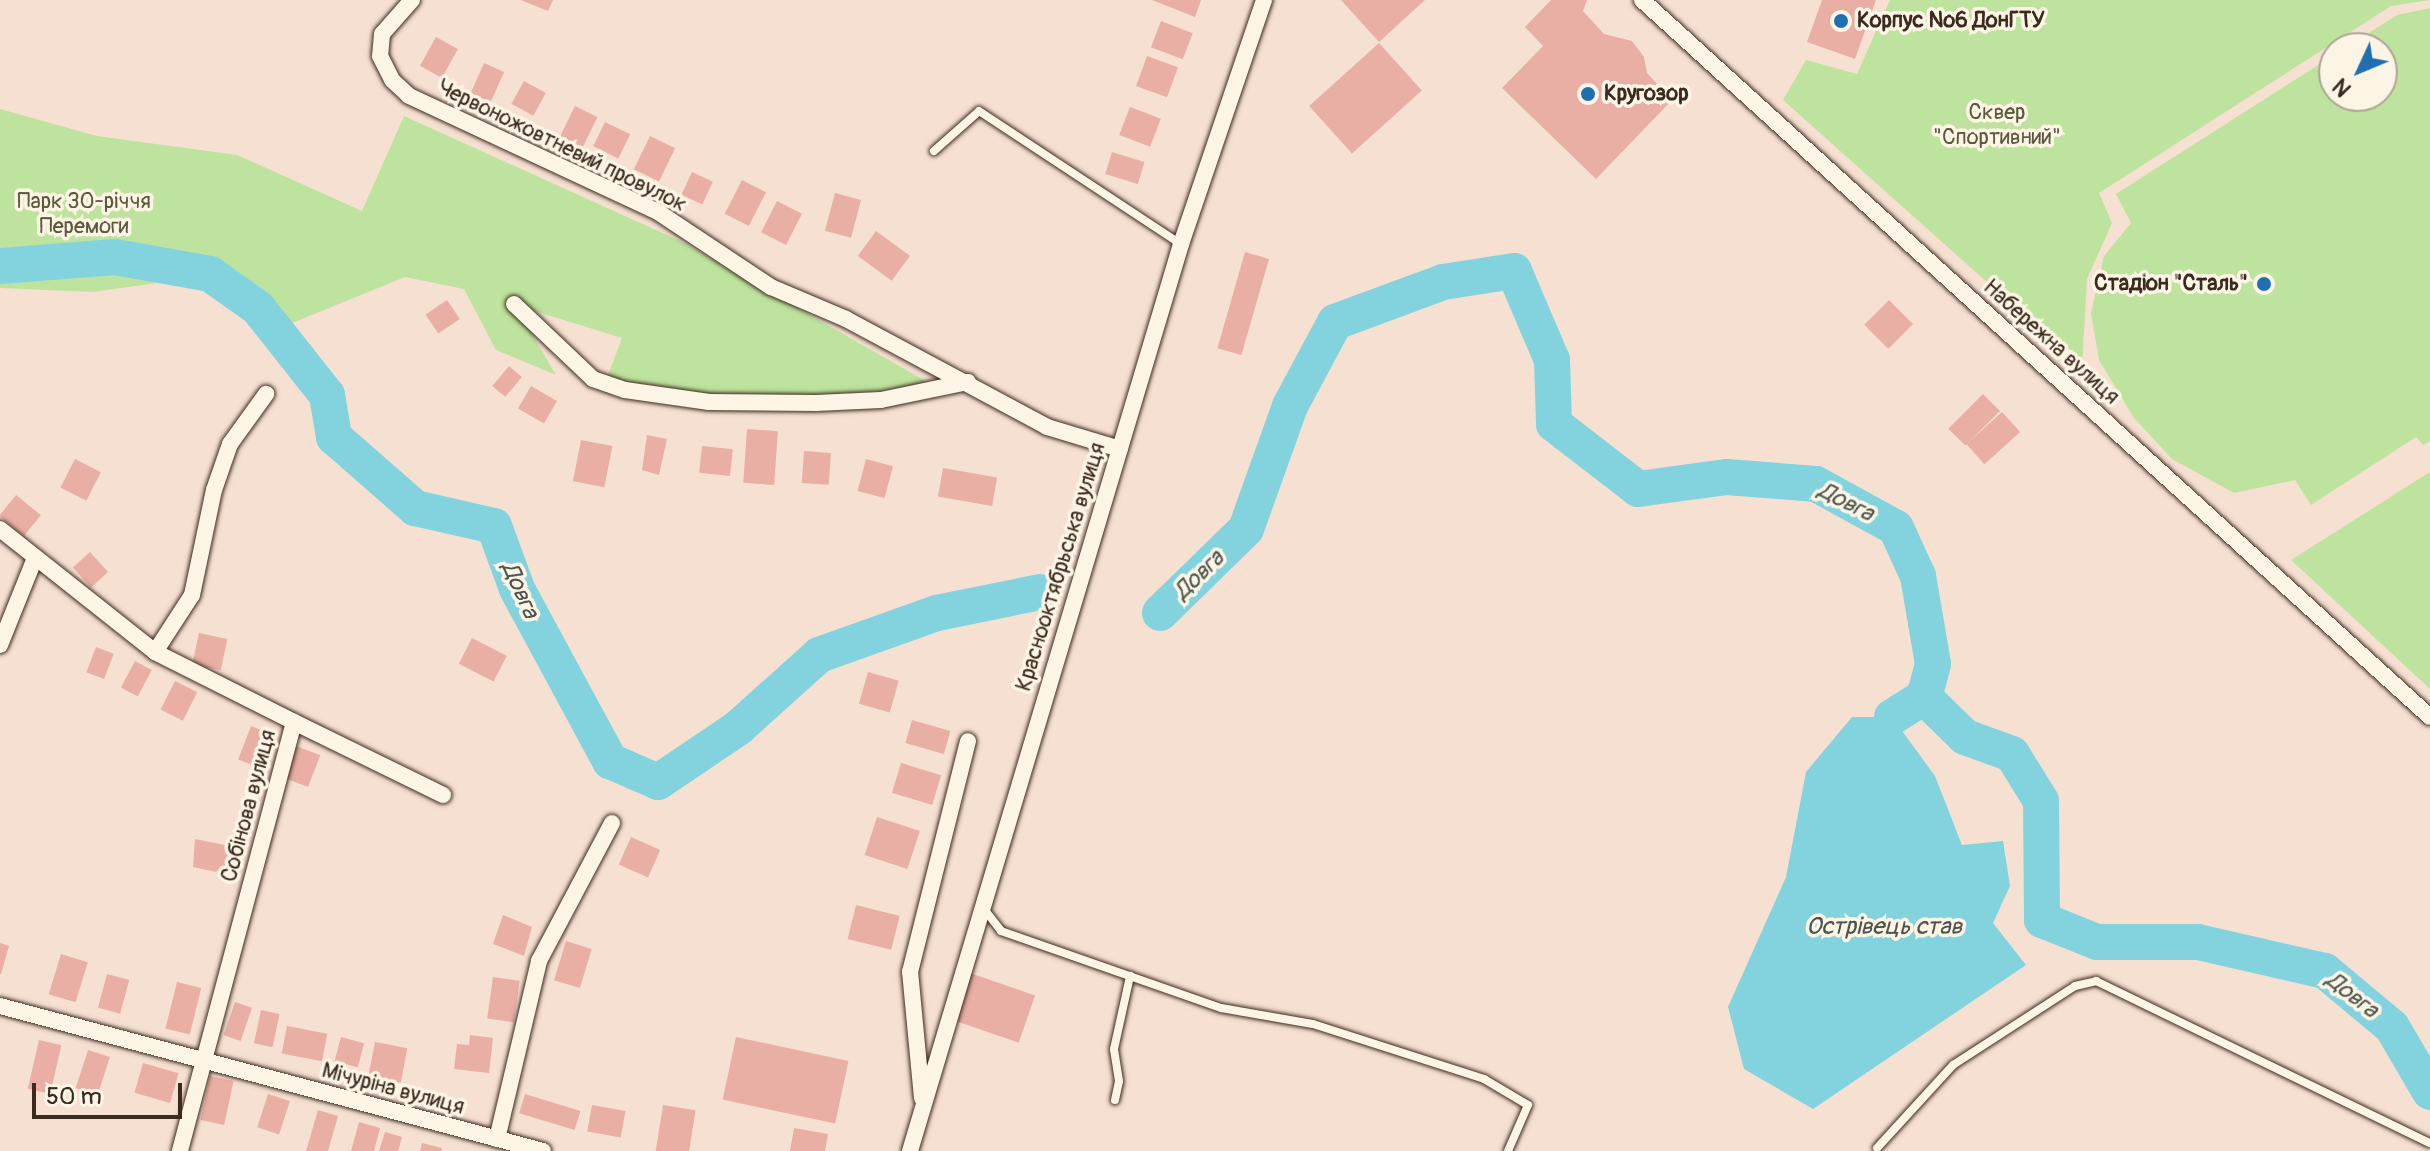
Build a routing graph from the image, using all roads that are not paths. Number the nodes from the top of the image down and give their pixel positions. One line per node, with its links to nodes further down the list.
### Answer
1 (412, 0): 7 (street, Червоножовтневий провулок)
2 (1264, 0): 5 (street, Краснооктябрьська вулиця)
3 (1642, 0): 14 (street, Набережна вулиця)
4 (934, 151): 5 (lane)
5 (1181, 244): 9 (street, Краснооктябрьська вулиця)
6 (514, 304): 7 (street)
7 (968, 382): 9 (street, Червоножовтневий провулок)
8 (266, 394): 13 (street)
9 (1120, 449): 19 (street, Краснооктябрьська вулиця)
10 (0, 529): 11 (street, Собінова вулиця)
11 (35, 558): 12 (street); 13 (street, Собінова вулиця)
12 (0, 645)
13 (155, 652): 15 (street, Собінова вулиця)
14 (2430, 717)
15 (294, 722): 17 (street); 22 (street, Собінова вулиця)
16 (968, 741): 24 (street)
17 (443, 795)
18 (612, 823): 25 (street)
19 (981, 905): 20 (lane); 24 (street, Краснооктябрьська вулиця)
20 (1130, 976): 23 (lane); 31 (lane)
21 (0, 1006): 22 (street, Мічуріна вулиця)
22 (202, 1063): 25 (street, Мічуріна вулиця); 28 (street, Собінова вулиця)
23 (1115, 1100)
24 (922, 1108): 30 (street, Краснооктябрьська вулиця)
25 (497, 1139): 29 (street, Мічуріна вулиця)
26 (2430, 1143): 27 (lane)
27 (1877, 1148)
28 (180, 1151)
29 (543, 1151)
30 (910, 1151)
31 (1508, 1151)

